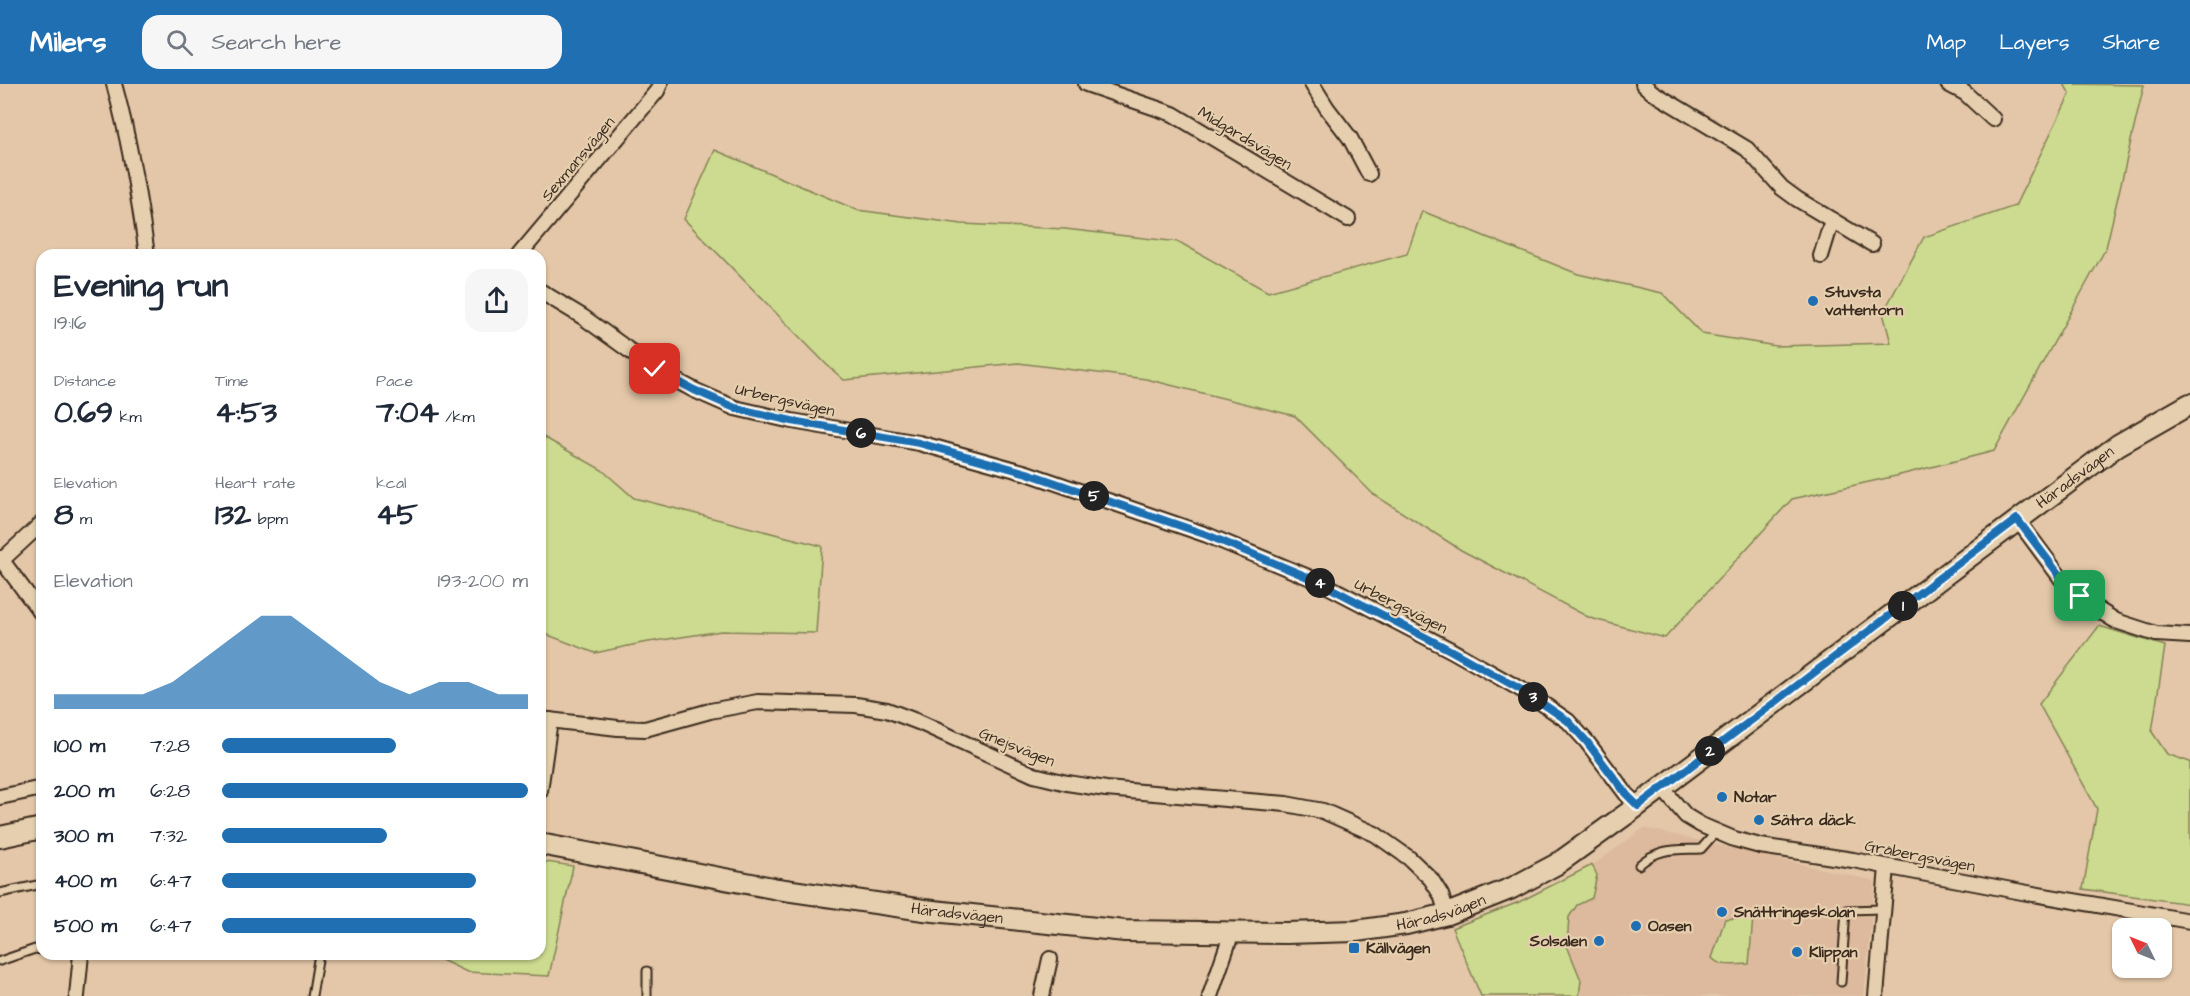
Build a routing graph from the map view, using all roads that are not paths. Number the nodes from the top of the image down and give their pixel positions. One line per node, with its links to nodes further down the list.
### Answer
1 (114, 84): 12 (street)
2 (660, 84): 13 (street, Sexmansvägen)
3 (1086, 84): 9 (street, Midgårdsvägen)
4 (1312, 84): 8 (street)
5 (1642, 84): 10 (street)
6 (1948, 84): 7 (street)
7 (1993, 119)
8 (1369, 174)
9 (1348, 219)
10 (1832, 220): 11 (street); 14 (street)
11 (1872, 244)
12 (146, 249)
13 (524, 249)
14 (1821, 256)
15 (546, 295): 26 (street, Urbergsvägen)
16 (2190, 404): 17 (street, Häradsvägen)
17 (2017, 519): 21 (street); 23 (street, Häradsvägen)
18 (36, 529): 19 (street)
19 (2, 563): 20 (street)
20 (36, 606)
21 (2190, 636)
22 (546, 719): 36 (street, Gnejsvägen)
23 (1662, 788): 26 (street, Häradsvägen); 28 (street, Gråbergsvägen)
24 (36, 789): 25 (street)
25 (0, 797)
26 (1638, 806): 36 (street, Häradsvägen)
27 (36, 830): 29 (street)
28 (1716, 832): 31 (lane); 32 (street, Gråbergsvägen)
29 (3, 840)
30 (546, 845): 38 (street, Häradsvägen)
31 (1639, 865)
32 (1887, 867): 35 (street); 37 (street, Gråbergsvägen)
33 (36, 885): 34 (lane)
34 (0, 893)
35 (1882, 909): 45 (lane); 51 (street)
36 (1447, 914): 38 (street, Häradsvägen)
37 (2190, 921)
38 (1232, 932): 50 (street)
39 (36, 950): 41 (lane)
40 (1050, 959): 49 (street)
41 (0, 960)
42 (80, 960): 46 (street)
43 (318, 960): 47 (lane)
44 (647, 971): 48 (lane)
45 (1841, 982)
46 (77, 996)
47 (312, 996)
48 (647, 996)
49 (1042, 996)
50 (1210, 996)
51 (1876, 996)

